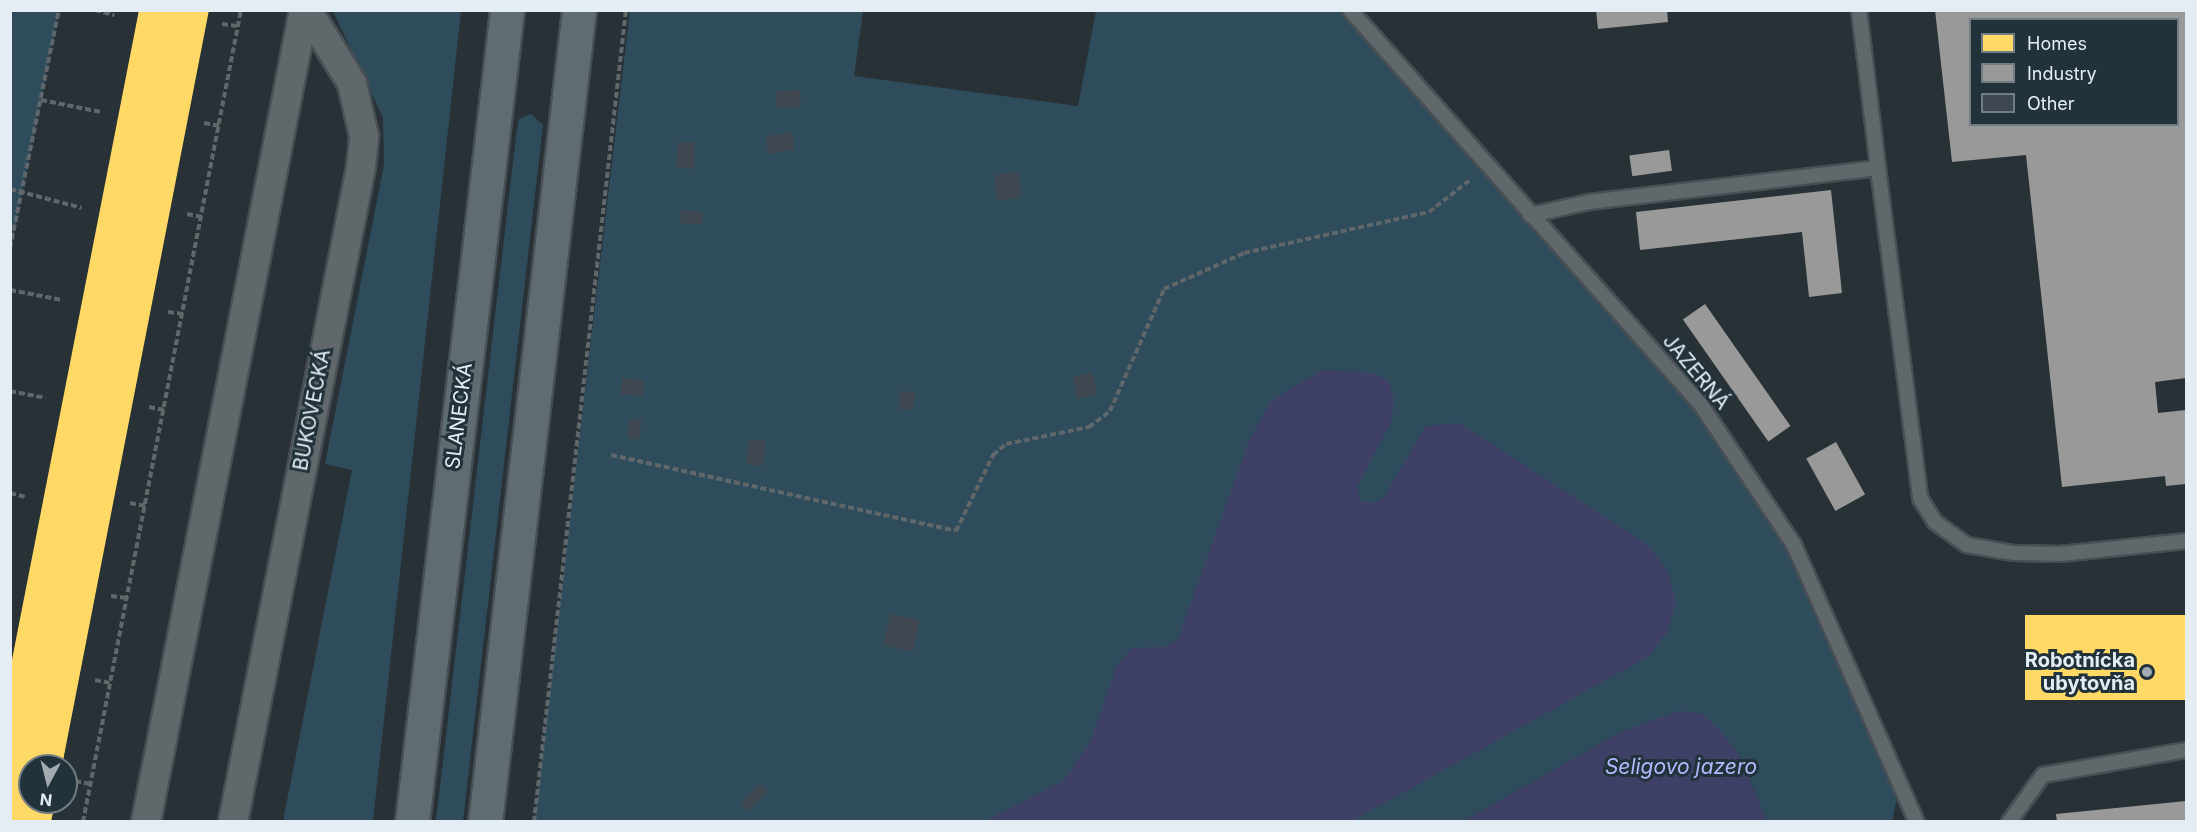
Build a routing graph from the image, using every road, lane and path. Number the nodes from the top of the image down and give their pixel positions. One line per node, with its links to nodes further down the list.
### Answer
1 (59, 10): 13 (path)
2 (95, 10): 10 (path)
3 (241, 10): 12 (path)
4 (306, 10): 48 (street, BUKOVECKÁ); 49 (street, BUKOVECKÁ)
5 (507, 10): 50 (highway, SLANECKÁ)
6 (579, 10): 51 (highway)
7 (626, 10): 52 (path)
8 (1350, 10): 17 (lane, JAZERNÁ)
9 (1859, 10): 18 (lane)
10 (114, 15)
11 (222, 24): 12 (path)
12 (237, 26): 16 (path)
13 (41, 100): 14 (path); 20 (path)
14 (101, 112)
15 (204, 123): 16 (path)
16 (220, 126): 24 (path)
17 (1487, 167): 23 (lane, JAZERNÁ); 34 (path)
18 (1878, 168): 23 (lane); 39 (lane)
19 (10, 189): 20 (path)
20 (21, 196): 21 (path); 25 (path)
21 (82, 208)
22 (187, 214): 24 (path)
23 (1530, 214): 53 (lane, JAZERNÁ)
24 (203, 217): 29 (path)
25 (10, 248)
26 (10, 290): 27 (path)
27 (62, 300)
28 (168, 312): 29 (path)
29 (184, 314): 33 (path)
30 (10, 391): 31 (path)
31 (45, 398)
32 (149, 407): 33 (path)
33 (165, 410): 38 (path)
34 (611, 455)
35 (10, 493): 36 (path)
36 (26, 497)
37 (130, 503): 38 (path)
38 (146, 507): 41 (path)
39 (2187, 541)
40 (111, 596): 41 (path)
41 (127, 597): 43 (path)
42 (95, 680): 43 (path)
43 (110, 683): 46 (path)
44 (2187, 750): 54 (lane)
45 (78, 782): 46 (path)
46 (90, 784): 47 (path)
47 (83, 822)
48 (146, 822)
49 (233, 822)
50 (412, 822)
51 (485, 822)
52 (534, 822)
53 (1917, 822)
54 (2009, 822)

